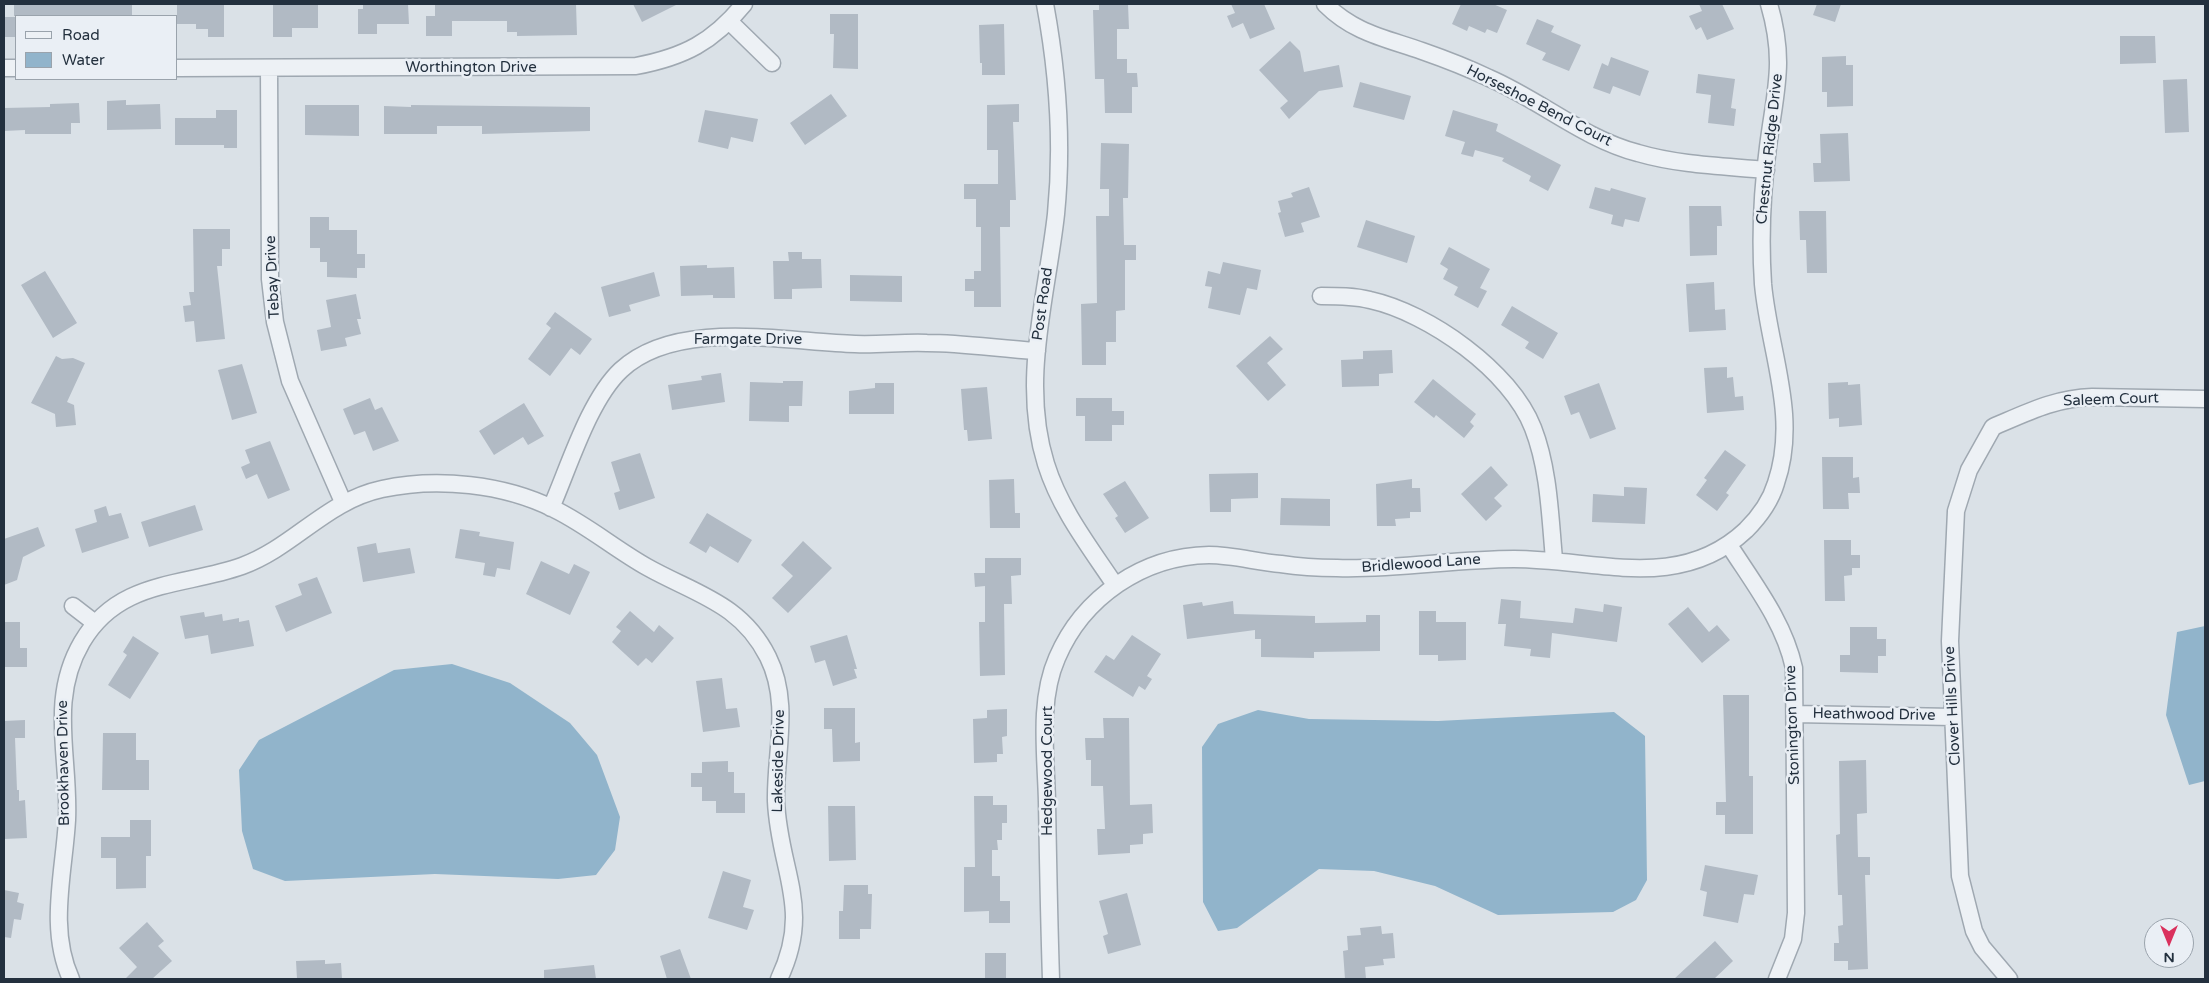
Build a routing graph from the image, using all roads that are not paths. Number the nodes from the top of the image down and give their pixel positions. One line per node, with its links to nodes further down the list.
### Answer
1 (744, 4): 5 (street, Worthington Drive)
2 (1045, 4): 11 (street, Post Road)
3 (1325, 4): 9 (street, Horseshoe Bend Court)
4 (1769, 4): 9 (street, Chestnut Ridge Drive)
5 (730, 22): 6 (street); 8 (street, Worthington Drive)
6 (772, 63)
7 (178, 68): 8 (street, Worthington Drive)
8 (269, 68): 14 (street, Tebay Drive)
9 (1766, 170): 16 (street, Chestnut Ridge Drive)
10 (1321, 296): 17 (street)
11 (1037, 351): 15 (street, Farmgate Drive); 18 (street, Post Road)
12 (2205, 399): 13 (street, Saleem Court)
13 (1993, 427): 22 (street, Clover Hills Drive)
14 (343, 502): 15 (street, Lakeside Drive); 20 (street, Brookhaven Drive)
15 (552, 508): 24 (street, Lakeside Drive)
16 (1729, 545): 17 (street, Bridlewood Lane); 21 (street, Stonington Drive)
17 (1554, 560): 18 (street, Bridlewood Lane)
18 (1115, 585): 25 (street, Hedgewood Court)
19 (73, 606): 20 (street)
20 (95, 623): 23 (street, Brookhaven Drive)
21 (1795, 714): 22 (street, Heathwood Drive); 26 (street, Stonington Drive)
22 (1953, 717): 27 (street, Clover Hills Drive)
23 (71, 979)
24 (779, 979)
25 (1051, 979)
26 (1777, 979)
27 (2009, 979)

